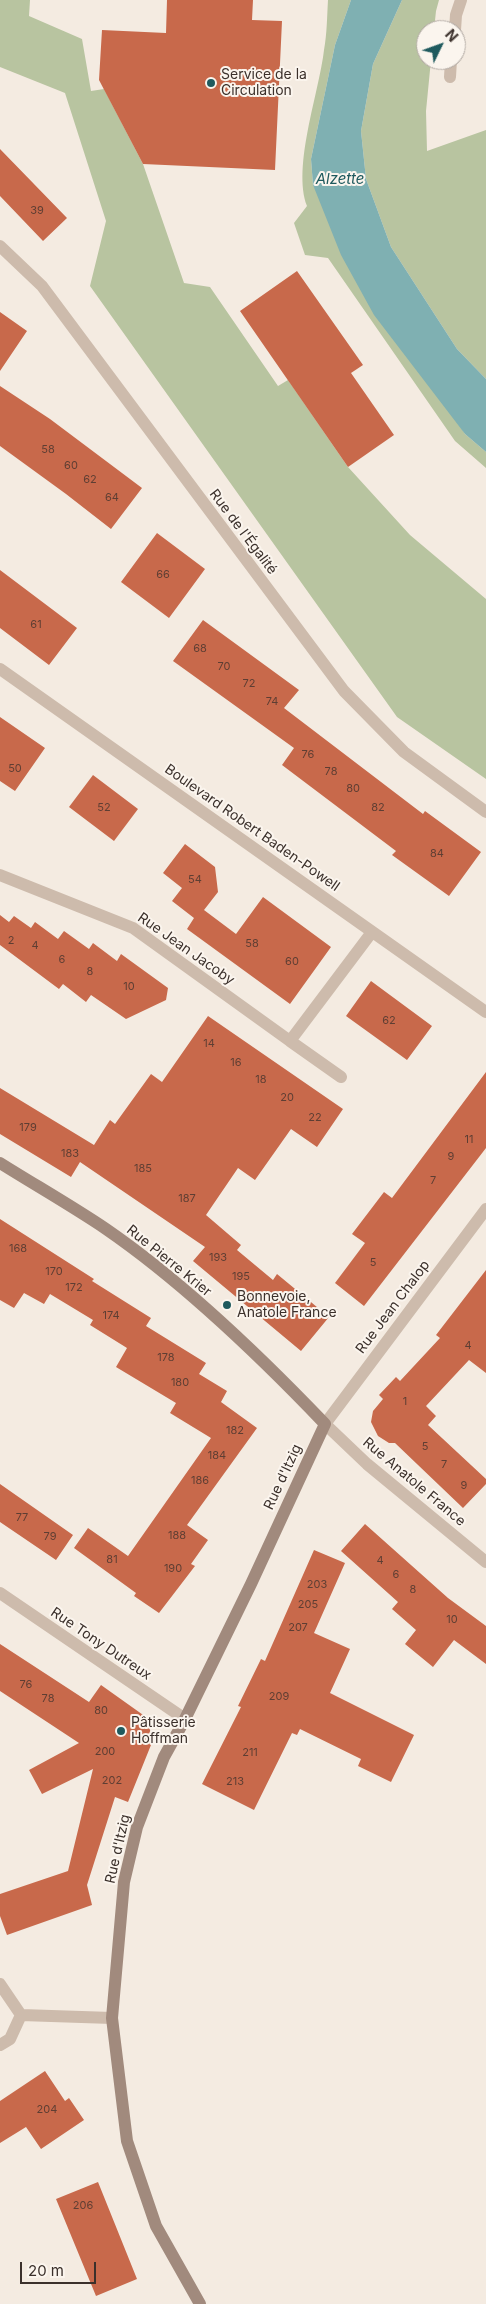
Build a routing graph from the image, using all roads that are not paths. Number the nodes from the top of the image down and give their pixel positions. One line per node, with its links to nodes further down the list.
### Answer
1 (461, 0): 2 (street)
2 (457, 20)
3 (451, 70): 4 (street)
4 (450, 77)
5 (0, 246): 7 (street, Rue de l'Égalité)
6 (0, 669): 9 (street, Boulevard Robert Baden-Powell)
7 (486, 812)
8 (0, 875): 11 (street, Rue Jean Jacoby)
9 (372, 932): 10 (street, Boulevard Robert Baden-Powell); 11 (street)
10 (486, 1012)
11 (290, 1041): 12 (street, Rue Jean Jacoby)
12 (341, 1077)
13 (0, 1163): 15 (main road, Rue Pierre Krier)
14 (486, 1209): 15 (street, Rue Jean Chalop)
15 (325, 1424): 16 (street, Rue Anatole France); 18 (main road, Rue d'Itzig)
16 (486, 1562)
17 (0, 1594): 18 (street, Rue Tony Dutreux)
18 (186, 1719): 21 (main road, Rue d'Itzig)
19 (0, 1984): 20 (street)
20 (21, 2015): 21 (street); 22 (street)
21 (112, 2018): 23 (main road, Rue d'Itzig)
22 (0, 2045)
23 (200, 2304)

